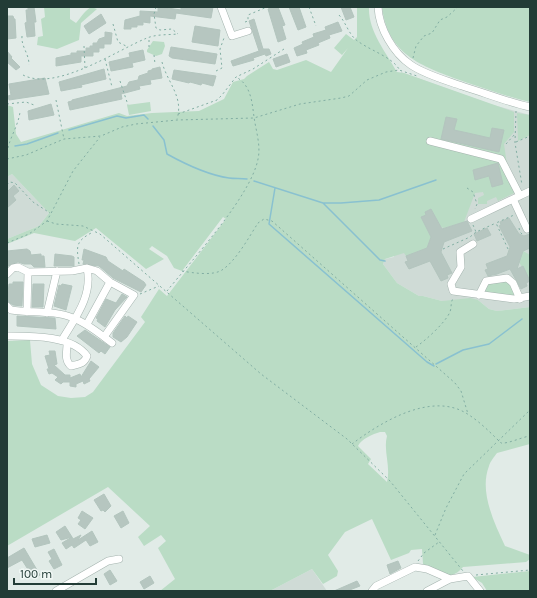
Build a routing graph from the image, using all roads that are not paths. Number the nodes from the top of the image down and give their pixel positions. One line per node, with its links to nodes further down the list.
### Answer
1 (221, 7): 3 (street)
2 (378, 7): 4 (street)
3 (248, 31)
4 (530, 107)
5 (430, 141): 7 (street)
6 (530, 191): 7 (street)
7 (519, 196): 8 (street); 9 (street)
8 (471, 220)
9 (527, 229)
10 (473, 244): 16 (street)
11 (83, 268): 12 (street); 15 (street); 22 (street)
12 (57, 271): 13 (street); 21 (street)
13 (28, 272): 14 (street); 20 (street)
14 (7, 275)
15 (110, 282): 23 (street); 25 (street)
16 (479, 295): 18 (street); 18 (street)
17 (530, 296): 18 (street)
18 (520, 299)
19 (7, 306): 20 (street)
20 (27, 312): 21 (street)
21 (47, 314): 22 (street)
22 (75, 318): 23 (street); 24 (street)
23 (87, 324): 25 (street)
24 (7, 336)
25 (104, 337): 26 (street)
26 (112, 343)
27 (119, 559): 29 (street)
28 (450, 579): 30 (street); 31 (street); 32 (street)
29 (56, 591)
30 (372, 591)
31 (427, 591)
32 (480, 591)

